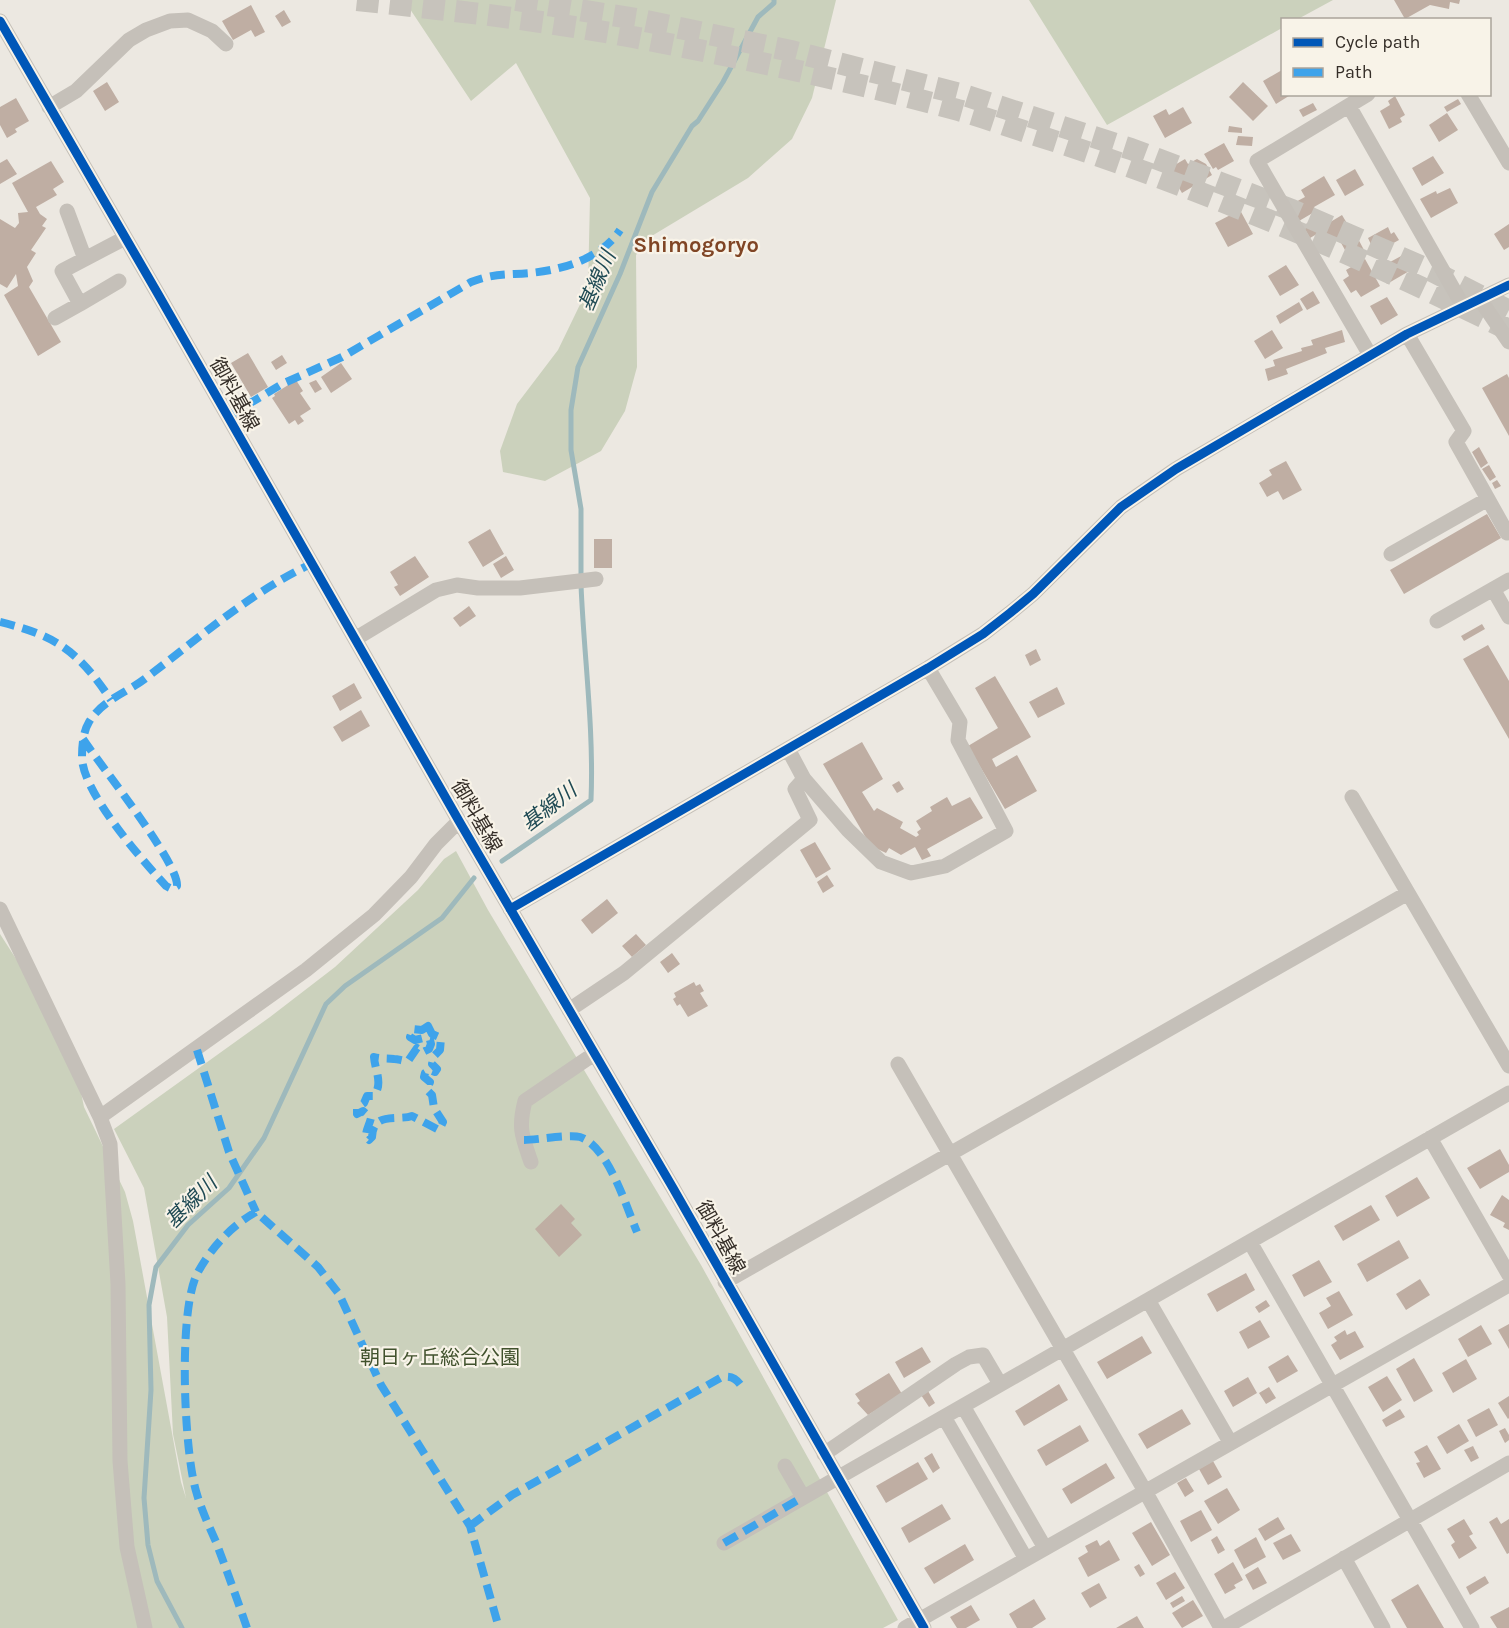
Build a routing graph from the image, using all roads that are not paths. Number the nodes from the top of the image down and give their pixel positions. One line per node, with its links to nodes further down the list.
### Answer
1 (0, 21): 6 (street, 御料基線)
2 (226, 44): 6 (street)
3 (1365, 96): 5 (street)
4 (1469, 96): 7 (street)
5 (1349, 106): 15 (street); 19 (street)
6 (49, 107): 9 (street, 御料基線)
7 (1509, 163)
8 (66, 211): 10 (street)
9 (125, 238): 10 (street); 28 (street, 御料基線)
10 (85, 259): 14 (street)
11 (119, 281): 14 (street)
12 (1509, 285): 13 (street)
13 (1479, 298): 15 (street); 18 (street)
14 (80, 304): 16 (street)
15 (1463, 306): 17 (street)
16 (55, 318)
17 (1407, 334): 19 (street); 20 (street)
18 (1509, 342)
19 (1370, 356): 29 (street)
20 (1488, 499): 21 (street); 22 (street)
21 (1507, 533)
22 (1391, 554)
23 (596, 579): 28 (street)
24 (1509, 580): 25 (street)
25 (1492, 589): 26 (street); 27 (street)
26 (1509, 617)
27 (1437, 621)
28 (355, 639): 33 (street, 御料基線)
29 (928, 668): 30 (street); 31 (street)
30 (788, 749): 31 (street); 36 (street)
31 (804, 779): 37 (street)
32 (1352, 797): 34 (street)
33 (459, 821): 36 (street, 御料基線); 42 (street)
34 (1408, 893): 40 (street); 44 (street)
35 (0, 909): 42 (street)
36 (510, 909): 37 (street, 御料基線)
37 (569, 1010): 38 (street, 御料基線)
38 (594, 1054): 45 (street); 48 (street, 御料基線)
39 (898, 1064): 44 (street)
40 (1509, 1066)
41 (1509, 1093): 43 (street)
42 (100, 1117): 69 (street)
43 (1430, 1138): 46 (street); 47 (street)
44 (949, 1154): 48 (street); 51 (street)
45 (531, 1162)
46 (1250, 1242): 50 (street); 53 (street)
47 (1509, 1275)
48 (725, 1282): 57 (street, 御料基線)
49 (1509, 1284): 53 (street)
50 (1149, 1299): 51 (street); 56 (street)
51 (1062, 1349): 52 (street); 61 (street)
52 (1000, 1384): 54 (street); 57 (street)
53 (1332, 1384): 56 (street); 63 (street)
54 (963, 1406): 55 (street); 65 (street)
55 (944, 1417): 60 (street); 67 (street)
56 (1230, 1442): 61 (street)
57 (824, 1454): 60 (street, 御料基線)
58 (1509, 1463): 63 (street)
59 (785, 1466): 62 (street)
60 (838, 1478): 62 (street); 68 (street, 御料基線)
61 (1145, 1491): 65 (street); 71 (street)
62 (803, 1497): 64 (street)
63 (1410, 1520): 66 (street); 73 (street)
64 (724, 1543)
65 (1045, 1548): 67 (street)
66 (1344, 1558): 71 (street); 72 (street)
67 (1026, 1559): 68 (street)
68 (921, 1624): 70 (street)
69 (145, 1628)
70 (905, 1628)
71 (1226, 1628)
72 (1383, 1628)
73 (1472, 1628)

